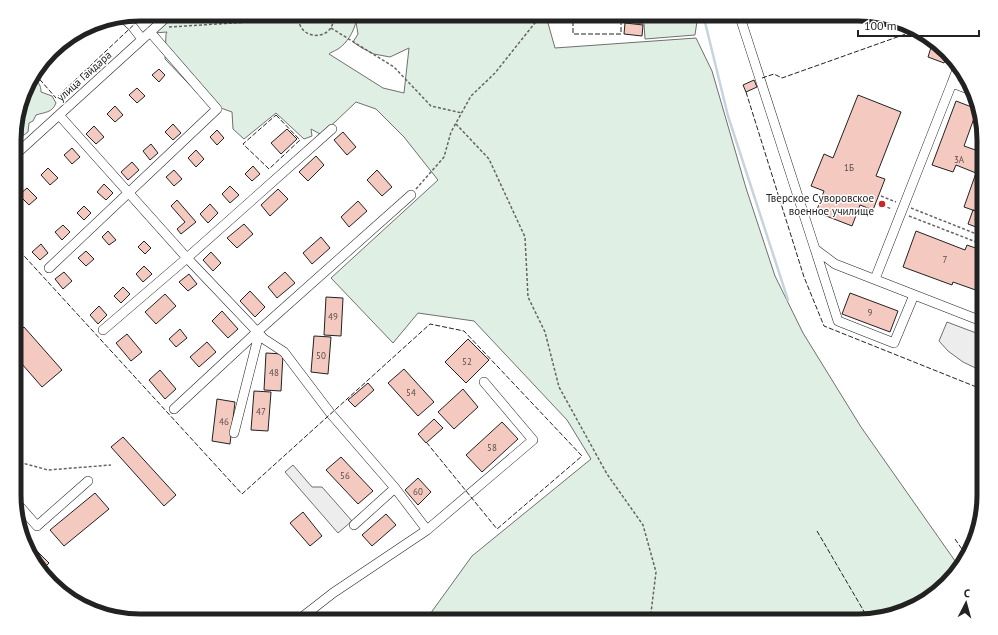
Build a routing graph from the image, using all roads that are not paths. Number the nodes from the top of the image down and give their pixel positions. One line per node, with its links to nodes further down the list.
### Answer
1 (162, 21): 4 (street, улица Гайдара)
2 (741, 21): 14 (street)
3 (127, 22): 5 (street)
4 (150, 32): 5 (street, улица Гайдара); 12 (street)
5 (142, 39): 9 (street, улица Гайдара)
6 (956, 73): 7 (street)
7 (952, 83): 8 (street); 17 (street)
8 (965, 88)
9 (59, 115): 11 (street, улица Гайдара); 12 (street)
10 (332, 129): 15 (street)
11 (21, 148)
12 (129, 193): 15 (street); 16 (street)
13 (410, 195): 21 (street)
14 (815, 249): 17 (street); 18 (street)
15 (187, 258): 20 (street); 21 (street)
16 (49, 268)
17 (875, 279): 18 (street)
18 (914, 295): 19 (street)
19 (977, 319)
20 (103, 330)
21 (258, 333): 23 (street); 24 (street); 26 (street)
22 (484, 382): 29 (street)
23 (174, 409)
24 (234, 433)
25 (88, 481): 27 (street)
26 (396, 488): 28 (street); 29 (street)
27 (22, 509)
28 (354, 525)
29 (427, 530): 30 (street)
30 (306, 614)

